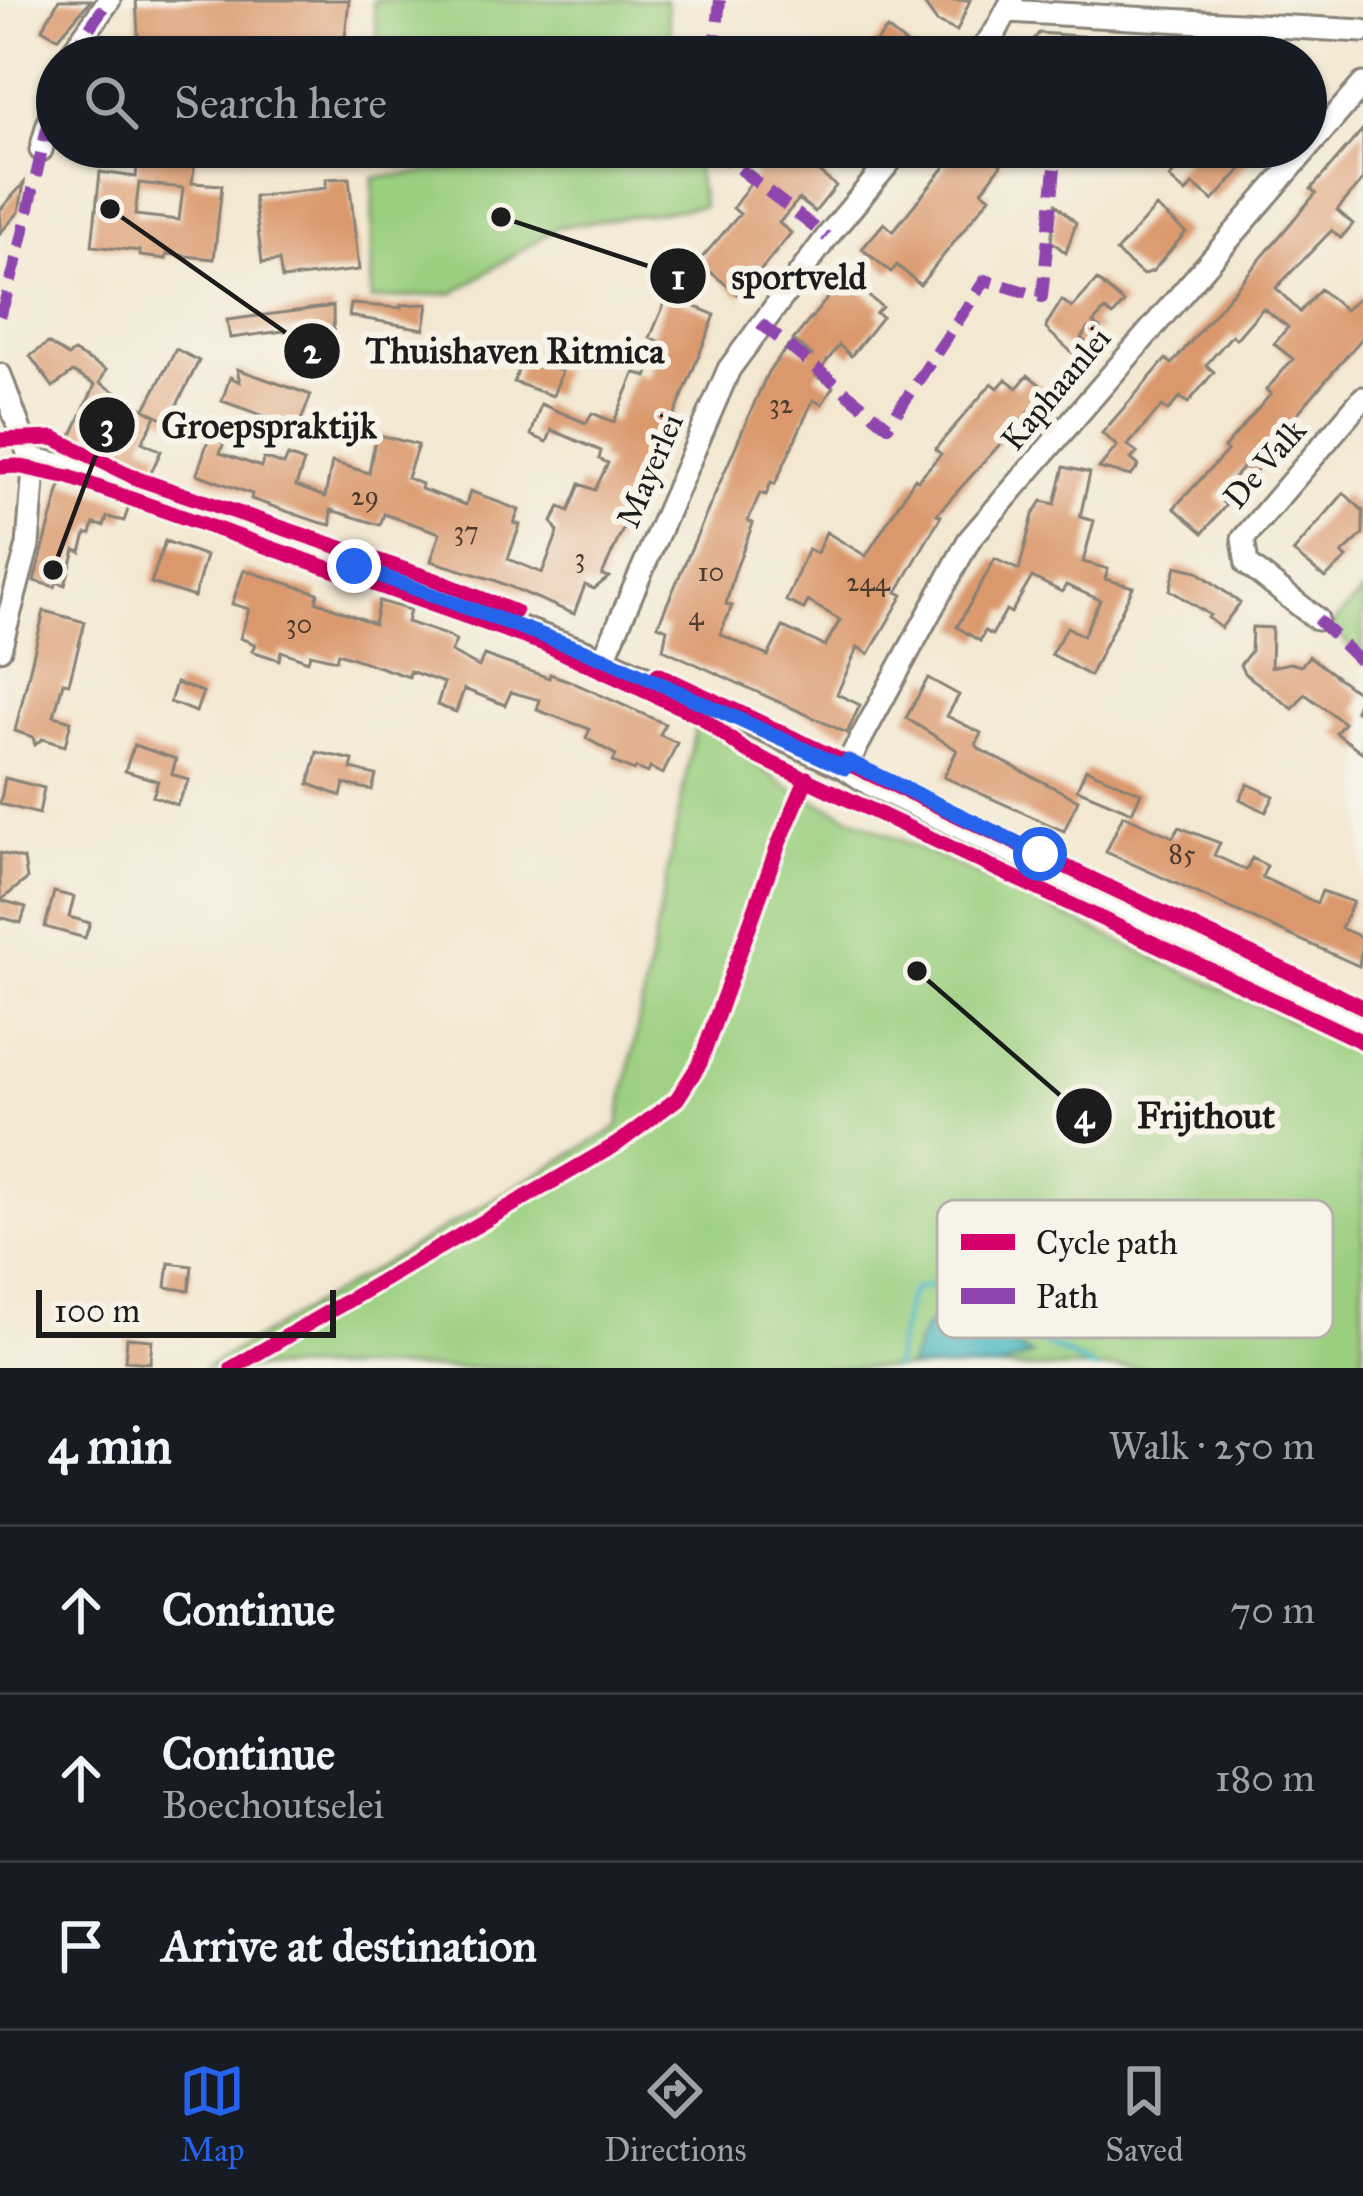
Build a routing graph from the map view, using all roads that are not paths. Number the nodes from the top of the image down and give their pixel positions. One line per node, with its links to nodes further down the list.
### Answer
1 (109, 0): 4 (street)
2 (1010, 6): 3 (street); 5 (street)
3 (1363, 32)
4 (84, 36)
5 (990, 36)
6 (1363, 84): 7 (street, Kaphaanlei)
7 (1327, 126)
8 (884, 168): 15 (street, Mayerlei)
9 (1290, 168): 16 (street, Kaphaanlei)
10 (0, 375): 12 (street)
11 (1363, 398): 13 (street, De Valk)
12 (33, 459): 14 (street); 15 (street)
13 (1316, 619)
14 (0, 649)
15 (604, 658): 16 (street)
16 (845, 768): 17 (street)
17 (1363, 1020)

